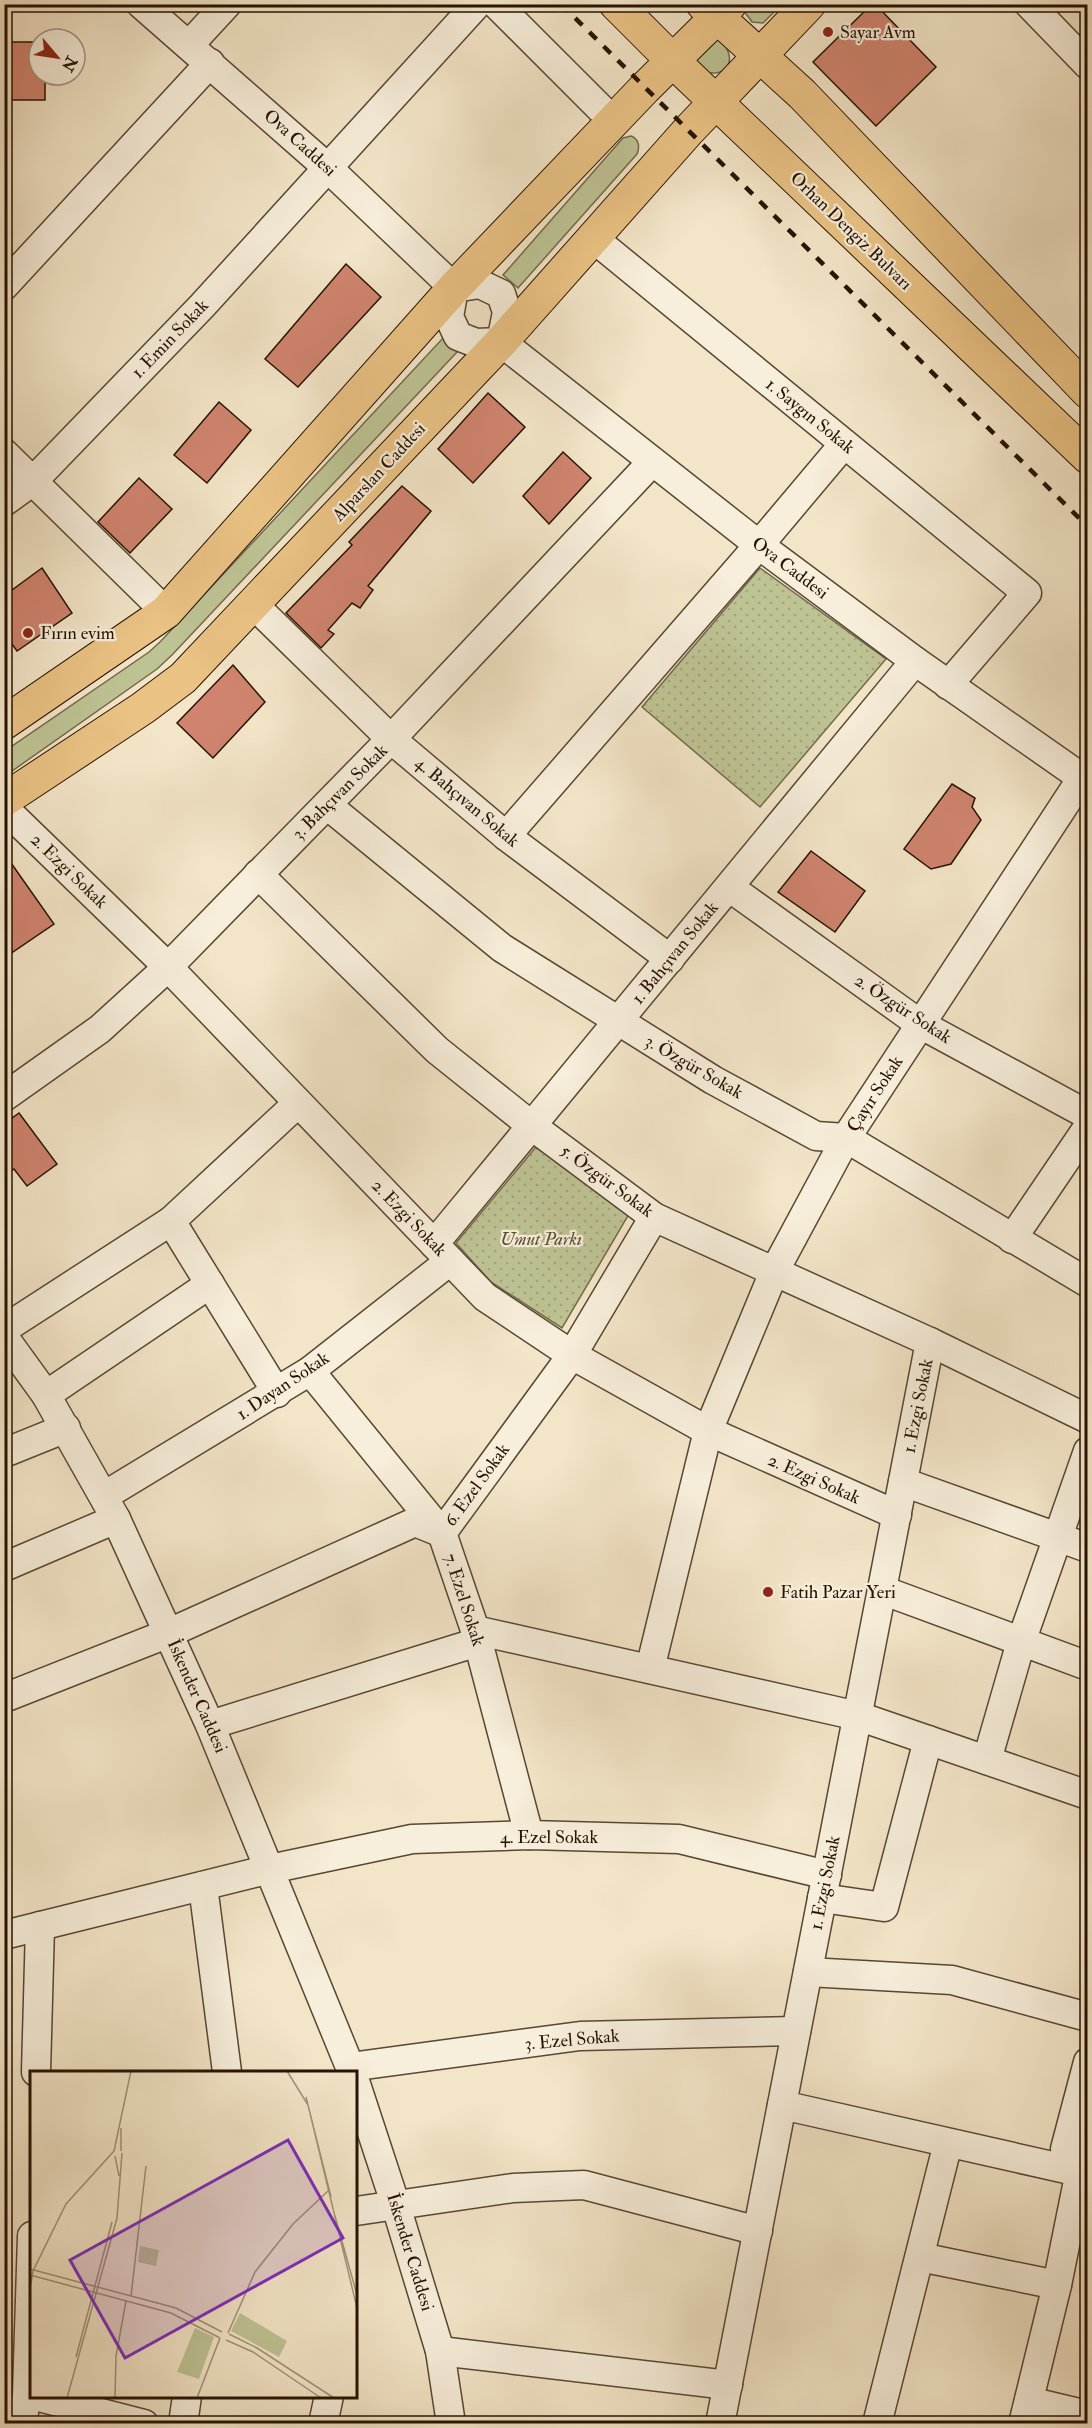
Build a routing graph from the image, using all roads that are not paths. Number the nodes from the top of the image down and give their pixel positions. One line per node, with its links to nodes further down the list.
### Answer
1 (141, 4): 9 (street, Ova Caddesi)
2 (227, 4): 9 (street)
3 (477, 4): 15 (street, 1. Emin Sokak)
4 (496, 4): 14 (street)
5 (616, 4): 11 (main road, Orhan Dengiz Bulvarı)
6 (809, 4): 10 (main road, Alparslan Caddesi)
7 (1029, 4): 12 (street)
8 (717, 9): 10 (main road); 11 (main road)
9 (200, 54): 15 (street, Ova Caddesi); 17 (street)
10 (760, 56): 13 (main road, Alparslan Caddesi); 20 (main road)
11 (673, 61): 13 (main road, Orhan Dengiz Bulvarı); 14 (main road)
12 (1088, 65)
13 (716, 102): 16 (main road, Alparslan Caddesi); 23 (main road, Orhan Dengiz Bulvarı)
14 (614, 122): 18 (main road)
15 (329, 169): 18 (street, Ova Caddesi); 25 (street, 1. Emin Sokak)
16 (593, 238): 19 (main road, Alparslan Caddesi); 21 (street, 1. Saygın Sokak)
17 (4, 286)
18 (454, 288): 19 (street); 19 (street); 29 (main road)
19 (501, 342): 24 (street, Ova Caddesi); 28 (main road, Alparslan Caddesi)
20 (1088, 392)
21 (844, 444): 27 (street); 31 (street, 1. Saygın Sokak)
22 (4, 453): 25 (street)
23 (1088, 457)
24 (652, 462): 27 (street, Ova Caddesi); 33 (street, 3. Bahçıvan Sokak)
25 (33, 481): 26 (street, 1. Emin Sokak); 29 (street)
26 (4, 502)
27 (759, 545): 30 (street, Ova Caddesi); 38 (street)
28 (253, 604): 33 (street, 4. Bahçıvan Sokak); 35 (main road, Alparslan Caddesi)
29 (166, 612): 32 (main road)
30 (915, 661): 31 (street, Ova Caddesi); 40 (street, 1. Bahçıvan Sokak)
31 (948, 685): 34 (street, Ova Caddesi)
32 (4, 723)
33 (392, 739): 36 (street, 3. Bahçıvan Sokak); 38 (street, 4. Bahçıvan Sokak)
34 (1085, 780): 44 (street, Çayır Sokak)
35 (4, 800)
36 (327, 805): 39 (street, 3. Bahçıvan Sokak); 43 (street, 3. Özgür Sokak)
37 (4, 808): 42 (street, 2. Ezgi Sokak)
38 (506, 836): 41 (street, 4. Bahçıvan Sokak)
39 (258, 874): 42 (street, 3. Bahçıvan Sokak); 48 (street, 5. Özgür Sokak)
40 (729, 887): 41 (street, 1. Bahçıvan Sokak); 44 (street, 2. Özgür Sokak)
41 (669, 959): 43 (street, 1. Bahçıvan Sokak)
42 (168, 967): 45 (street, 3. Bahçıvan Sokak); 46 (street, 2. Ezgi Sokak)
43 (618, 1022): 48 (street, 1. Bahçıvan Sokak); 50 (street, 3. Özgür Sokak)
44 (920, 1024): 47 (street, 2. Özgür Sokak); 50 (street, Çayır Sokak)
45 (4, 1097)
46 (298, 1103): 52 (street); 54 (street, 2. Ezgi Sokak)
47 (1088, 1115)
48 (532, 1126): 51 (street, 5. Özgür Sokak); 54 (street, 1. Bahçıvan Sokak)
49 (1088, 1127): 53 (street)
50 (846, 1138): 53 (street, 3. Özgür Sokak); 55 (street, Çayır Sokak)
51 (654, 1217): 55 (street, 5. Özgür Sokak); 61 (street, 6. Ezel Sokak)
52 (171, 1221): 57 (street); 58 (street)
53 (1012, 1239): 56 (street, 3. Özgür Sokak)
54 (442, 1252): 61 (street, 2. Ezgi Sokak); 62 (street, 1. Dayan Sokak)
55 (774, 1272): 60 (street, 5. Özgür Sokak); 67 (street, Çayır Sokak)
56 (1088, 1282)
57 (210, 1284): 63 (street); 64 (street)
58 (4, 1329)
59 (4, 1337): 64 (street, İskender Caddesi)
60 (930, 1342): 65 (street, 5. Özgür Sokak); 70 (street, 1. Ezgi Sokak)
61 (573, 1355): 67 (street, 2. Ezgi Sokak); 73 (street, 6. Ezel Sokak)
62 (310, 1371): 63 (street, 1. Dayan Sokak); 73 (street, 7. Ezel Sokak)
63 (277, 1393): 71 (street, 1. Dayan Sokak)
64 (46, 1395): 66 (street, İskender Caddesi)
65 (1088, 1419)
66 (66, 1428): 69 (street); 71 (street, İskender Caddesi)
67 (708, 1431): 72 (street, 2. Ezgi Sokak); 82 (street, Çayır Sokak)
68 (1088, 1451): 74 (street)
69 (4, 1453)
70 (903, 1482): 72 (street, 1. Ezgi Sokak); 74 (street)
71 (110, 1508): 76 (street, 1. Dayan Sokak); 78 (street, İskender Caddesi)
72 (897, 1515): 77 (street, 1. Ezgi Sokak)
73 (442, 1533): 78 (street, 6. Ezel Sokak); 79 (street, 7. Ezel Sokak)
74 (1057, 1537): 75 (street); 80 (street)
75 (1088, 1548)
76 (4, 1567)
77 (882, 1590): 80 (street); 84 (street, 1. Ezgi Sokak)
78 (169, 1633): 83 (street, 6. Ezel Sokak); 85 (street, İskender Caddesi)
79 (476, 1636): 82 (street); 85 (street); 89 (street, 7. Ezel Sokak)
80 (1022, 1642): 81 (street); 87 (street)
81 (1088, 1666)
82 (650, 1670): 84 (street)
83 (4, 1698)
84 (858, 1716): 86 (street); 92 (street, 1. Ezgi Sokak)
85 (210, 1725): 90 (street, İskender Caddesi)
86 (928, 1740): 87 (street); 92 (street, 4. Ezel Sokak)
87 (987, 1760): 88 (street)
88 (1088, 1795)
89 (529, 1835): 90 (street, 4. Ezel Sokak); 92 (street, 4. Ezel Sokak)
90 (270, 1869): 91 (street, 4. Ezel Sokak); 101 (street, İskender Caddesi)
91 (203, 1886): 93 (street, 4. Ezel Sokak); 100 (street)
92 (825, 1887): 95 (street, 1. Ezgi Sokak)
93 (40, 1926): 94 (street, 4. Ezel Sokak); 99 (street)
94 (4, 1935)
95 (808, 1972): 96 (street); 97 (street, 1. Ezgi Sokak)
96 (1088, 2017)
97 (796, 2031): 102 (street, 3. Ezel Sokak); 104 (street, 1. Ezgi Sokak)
98 (1088, 2062): 106 (street)
99 (36, 2071)
100 (226, 2071)
101 (351, 2071)
102 (357, 2073)
103 (357, 2089): 107 (street, İskender Caddesi)
104 (782, 2105): 105 (street); 109 (street, 1. Ezgi Sokak)
105 (948, 2143): 106 (street); 110 (street)
106 (1084, 2173): 112 (street)
107 (396, 2206): 108 (street); 109 (street); 113 (street, İskender Caddesi)
108 (357, 2211)
109 (758, 2230): 114 (street, 1. Ezgi Sokak)
110 (920, 2257): 112 (street); 127 (street)
111 (30, 2281): 115 (street)
112 (1057, 2285): 119 (street)
113 (440, 2351): 114 (street); 125 (street, İskender Caddesi)
114 (728, 2385): 126 (street, 1. Ezgi Sokak)
115 (25, 2394): 121 (street)
116 (41, 2398): 122 (street)
117 (187, 2398): 123 (street)
118 (329, 2398): 124 (street)
119 (1026, 2412): 120 (street)
120 (1088, 2415)
121 (18, 2422)
122 (144, 2424)
123 (183, 2424)
124 (323, 2424)
125 (451, 2424)
126 (720, 2424)
127 (877, 2424)

